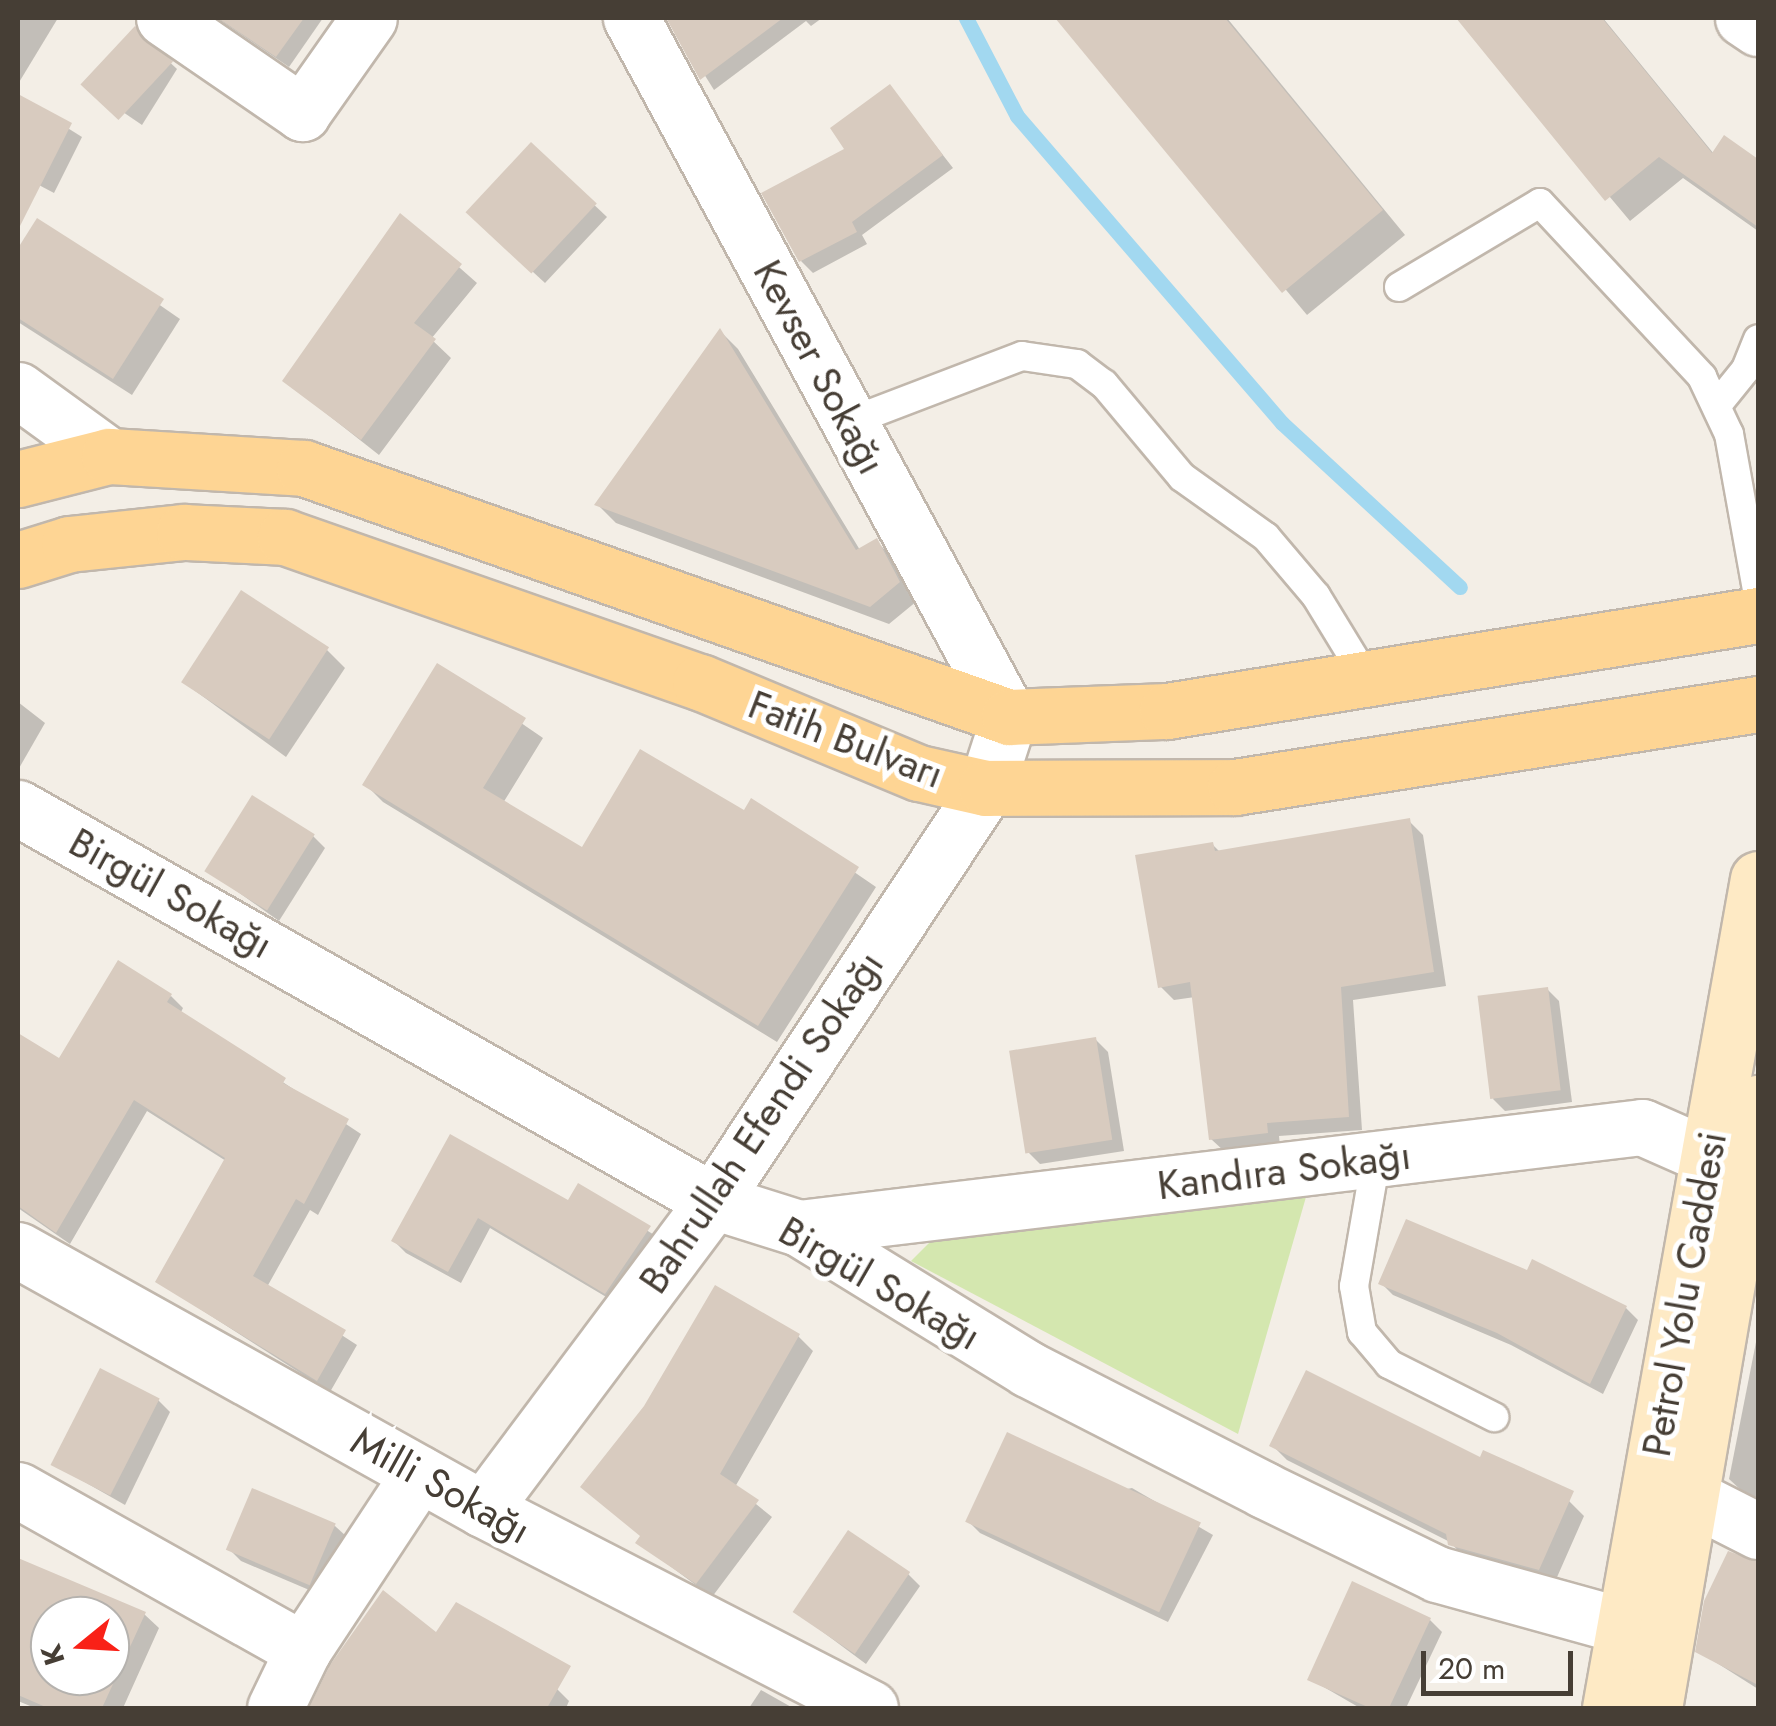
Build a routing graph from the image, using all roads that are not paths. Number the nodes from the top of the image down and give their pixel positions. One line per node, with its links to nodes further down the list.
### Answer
1 (164, 18): 2 (street)
2 (369, 18)
3 (632, 18): 10 (street, Kevser Sokağı)
4 (1743, 18): 5 (street)
5 (1758, 28)
6 (1399, 287): 9 (lane)
7 (1758, 339): 9 (lane)
8 (18, 390): 11 (street)
9 (1717, 405): 14 (lane)
10 (849, 422): 16 (lane); 18 (street, Kevser Sokağı)
11 (109, 456): 12 (main road, Fatih Bulvarı); 18 (main road, Fatih Bulvarı)
12 (18, 480)
13 (18, 560): 19 (main road, Fatih Bulvarı)
14 (1758, 595)
15 (1758, 616): 16 (main road, Fatih Bulvarı)
16 (1366, 678): 18 (main road, Fatih Bulvarı)
17 (1758, 704): 19 (main road, Fatih Bulvarı)
18 (1009, 717): 19 (street, Bahrullah Efendi Sokağı)
19 (986, 788): 25 (street, Bahrullah Efendi Sokağı)
20 (18, 808): 25 (street, Birgül Sokağı)
21 (1758, 879): 24 (main road, Petrol Yolu Caddesi)
22 (1758, 1104): 24 (main road, Petrol Yolu Caddesi)
23 (1376, 1158): 24 (street, Kandıra Sokağı); 26 (street, Kandıra Sokağı); 28 (lane)
24 (1737, 1169): 31 (main road, Petrol Yolu Caddesi); 34 (main road, Petrol Yolu Caddesi)
25 (713, 1200): 26 (street, Birgül Sokağı); 32 (street, Bahrullah Efendi Sokağı)
26 (799, 1228): 34 (street, Birgül Sokağı)
27 (18, 1250): 29 (street, Milli Sokağı)
28 (1494, 1417)
29 (420, 1474): 32 (street, Milli Sokağı); 35 (street)
30 (18, 1490): 35 (street)
31 (1687, 1496): 33 (street); 34 (main road, Petrol Yolu Caddesi)
32 (482, 1510): 37 (street, Milli Sokağı)
33 (1758, 1531)
34 (1644, 1632): 38 (main road, Petrol Yolu Caddesi); 39 (main road, Petrol Yolu Caddesi)
35 (303, 1650): 36 (street)
36 (275, 1708)
37 (870, 1708)
38 (1610, 1708)
39 (1654, 1708)

